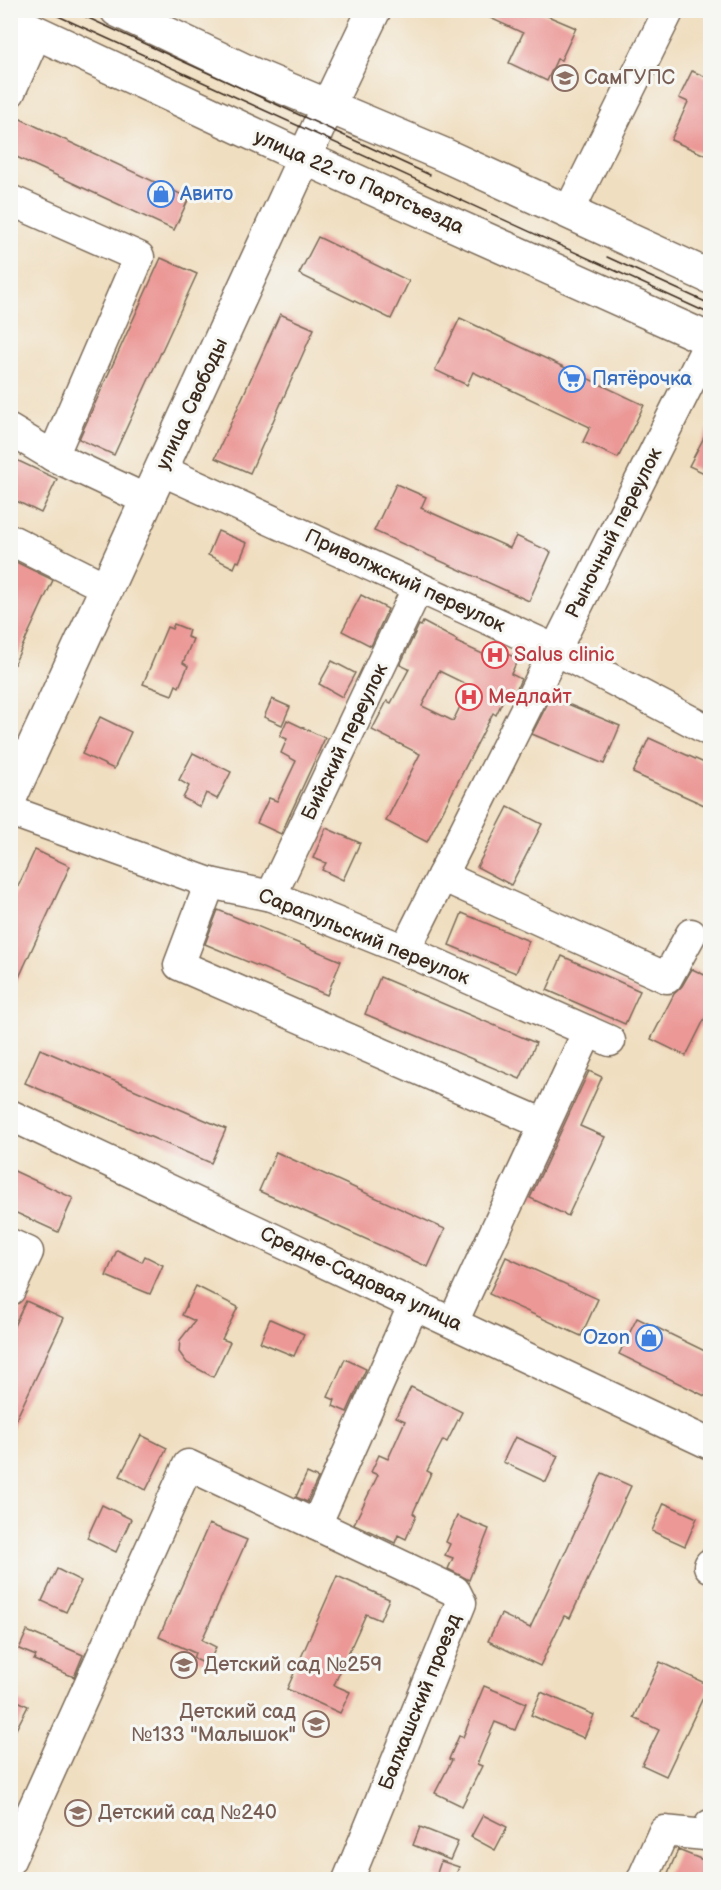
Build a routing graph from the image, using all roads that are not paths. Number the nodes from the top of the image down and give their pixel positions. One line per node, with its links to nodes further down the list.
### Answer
1 (117, 10): 6 (main road)
2 (374, 10): 6 (main road, улица Свободы)
3 (669, 10): 9 (street)
4 (24, 26): 5 (street); 7 (main road, улица 22-го Партсъезда)
5 (10, 92)
6 (328, 106): 7 (main road, улица Свободы); 9 (main road)
7 (305, 158): 11 (main road, улица 22-го Партсъезда); 14 (main road, улица Свободы)
8 (10, 200): 13 (street)
9 (569, 212): 10 (main road)
10 (711, 277)
11 (711, 341): 19 (street, Рыночный переулок)
12 (10, 430): 13 (street)
13 (53, 456): 15 (street)
14 (161, 470): 15 (main road, улица Свободы); 17 (street, Приволжский переулок)
15 (147, 500): 18 (main road, улица Свободы)
16 (10, 546): 18 (street)
17 (418, 587): 19 (street, Приволжский переулок); 25 (street, Бийский переулок)
18 (107, 588): 21 (main road, улица Свободы)
19 (556, 650): 20 (street, Приволжский переулок); 23 (street, Рыночный переулок)
20 (711, 731)
21 (10, 798)
22 (10, 811): 24 (street, Сарапульский переулок)
23 (442, 876): 26 (street); 27 (street, Рыночный переулок)
24 (210, 883): 25 (street, Сарапульский переулок); 29 (street)
25 (271, 896): 27 (street, Сарапульский переулок)
26 (691, 933)
27 (405, 951): 29 (street, Сарапульский переулок)
28 (10, 1115): 32 (street, Средне-Садовая улица)
29 (544, 1124): 33 (street)
30 (10, 1244): 31 (street)
31 (10, 1290)
32 (414, 1305): 33 (street, Средне-Садовая улица); 35 (street)
33 (453, 1323): 34 (street, Средне-Садовая улица)
34 (711, 1444)
35 (316, 1525): 37 (street, Балхашский проезд); 38 (street, Балхашский проезд)
36 (711, 1825): 39 (street)
37 (10, 1860)
38 (348, 1880)
39 (642, 1880)

